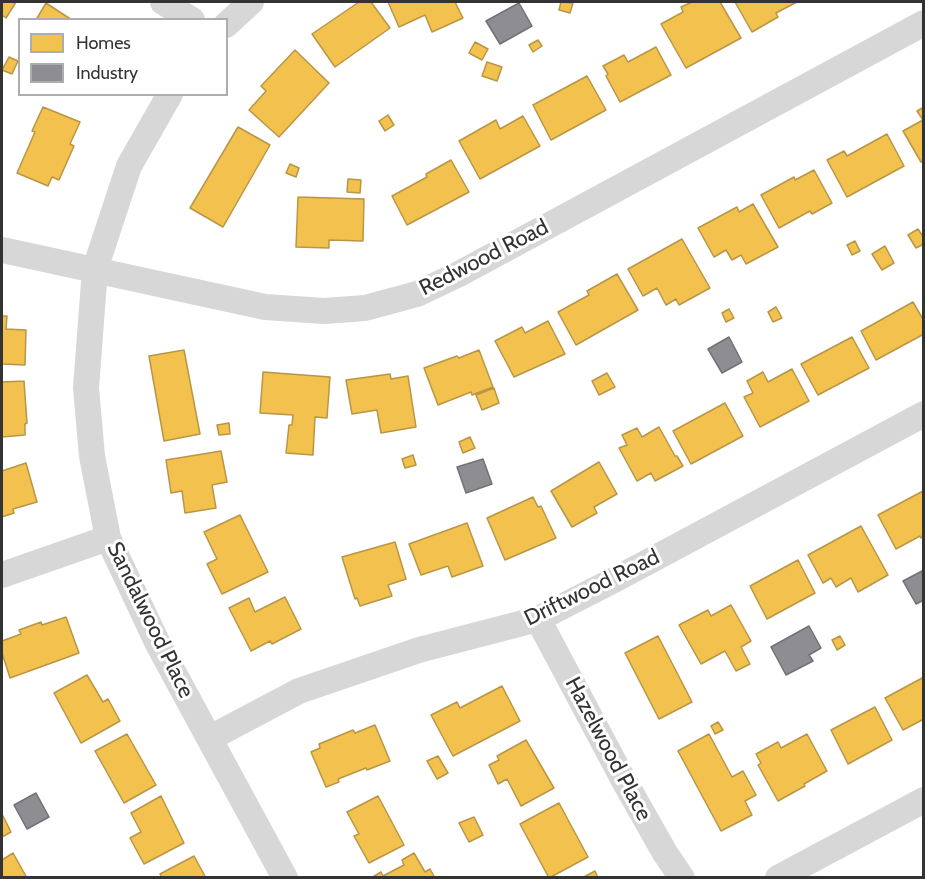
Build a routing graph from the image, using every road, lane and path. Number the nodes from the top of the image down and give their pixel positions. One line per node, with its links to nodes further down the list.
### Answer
1 (163, 2): 3 (street)
2 (251, 2): 4 (street)
3 (189, 18)
4 (228, 23)
5 (924, 23): 8 (street, Redwood Road)
6 (169, 96): 8 (street, Sandalwood Place)
7 (2, 250): 8 (street, Redwood Road)
8 (95, 269): 10 (street, Sandalwood Place)
9 (924, 414): 12 (street, Driftwood Road)
10 (108, 538): 11 (street); 13 (street, Sandalwood Place)
11 (2, 575)
12 (538, 619): 13 (street, Driftwood Road); 16 (street, Hazelwood Place)
13 (210, 738): 15 (street, Sandalwood Place)
14 (924, 800): 17 (street)
15 (285, 878)
16 (682, 878)
17 (778, 878)

